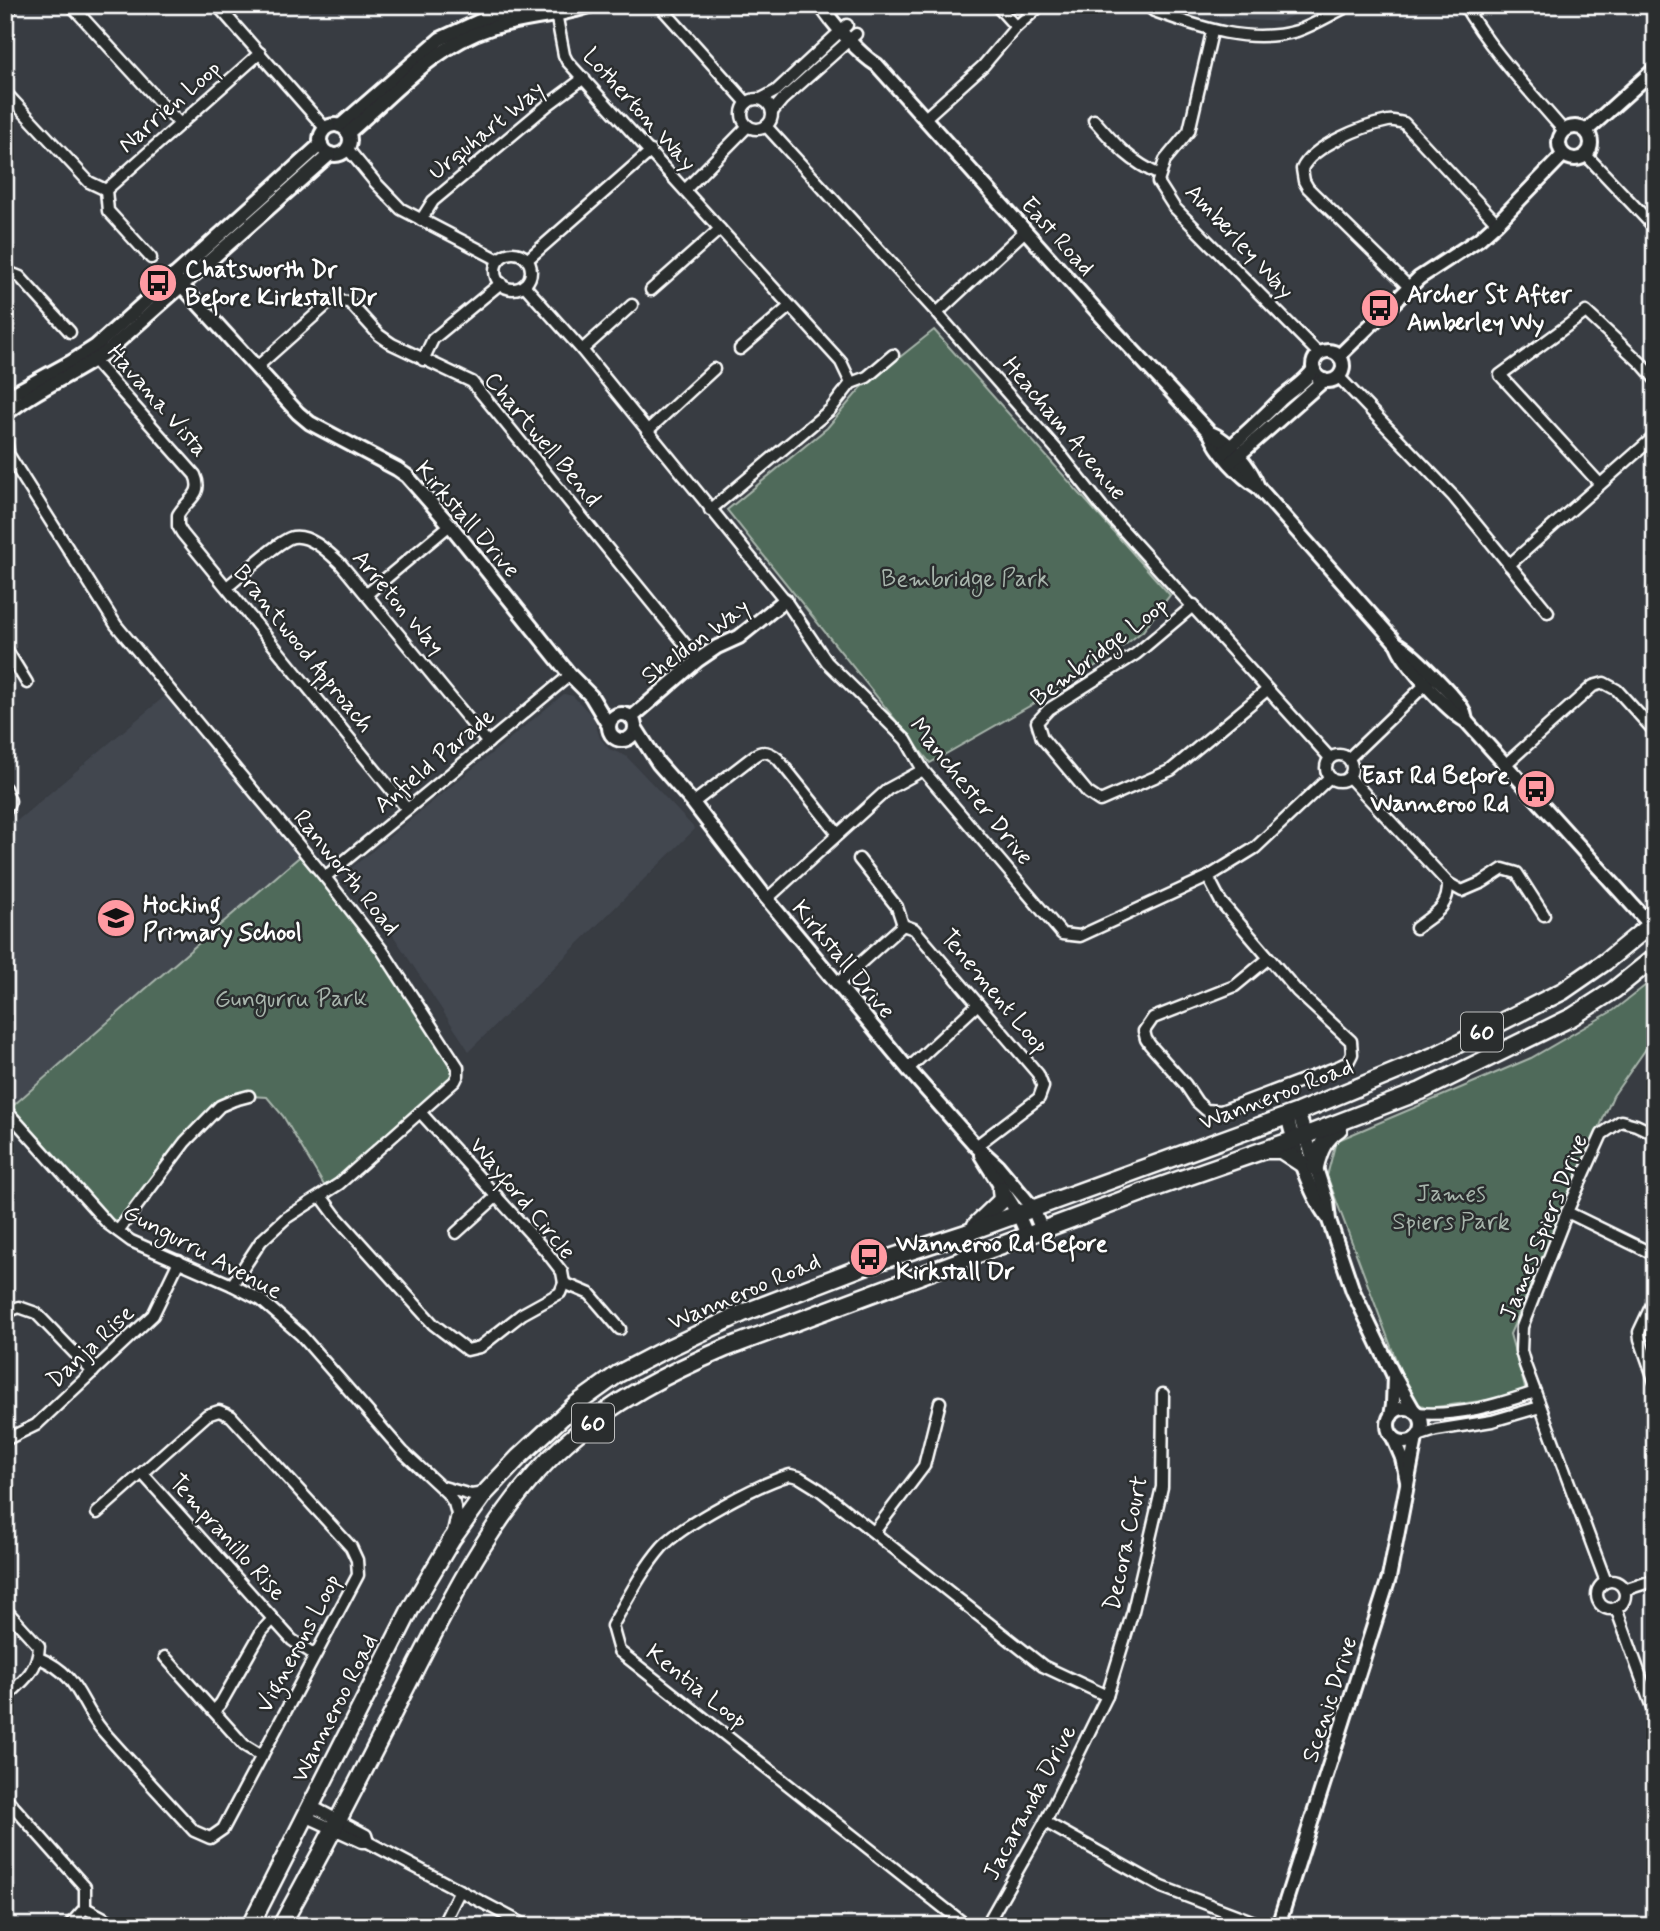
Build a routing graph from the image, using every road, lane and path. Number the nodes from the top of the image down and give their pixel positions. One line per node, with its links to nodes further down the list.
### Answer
1 (14, 5): 14 (street)
2 (71, 5): 28 (street)
3 (217, 5): 19 (street)
4 (592, 5): 13 (street)
5 (659, 5): 24 (street)
6 (821, 5): 17 (street, East Road)
7 (828, 5): 17 (street, East Road)
8 (996, 5): 16 (street)
9 (1041, 5): 16 (street)
10 (1147, 5): 18 (street)
11 (1351, 5): 18 (street)
12 (1464, 5): 33 (street)
13 (555, 9): 15 (street); 21 (street, Lotherton Way)
14 (5, 13)
15 (486, 17): 32 (street)
16 (1016, 27): 26 (street)
17 (848, 32): 23 (street); 25 (street); 26 (street, East Road)
18 (1212, 32): 40 (street, Amberley Way)
19 (260, 54): 28 (street, Narrien Loop); 31 (street)
20 (1655, 69): 34 (street)
21 (584, 79): 37 (street, Lotherton Way); 43 (street, Urquhart Way)
22 (5, 92): 41 (street)
23 (761, 99): 24 (street); 25 (street)
24 (747, 103): 29 (street)
25 (772, 112): 30 (street)
26 (924, 119): 47 (street, East Road)
27 (1094, 120): 40 (street)
28 (180, 124): 41 (street, Narrien Loop)
29 (748, 126): 30 (street); 42 (street)
30 (766, 126): 59 (street, Heacham Avenue)
31 (326, 128): 32 (street); 36 (street)
32 (344, 130): 35 (street)
33 (1564, 131): 34 (street); 38 (street)
34 (1586, 131): 39 (street)
35 (347, 148): 36 (street); 43 (street)
36 (325, 149): 52 (street)
37 (651, 150): 42 (street, Lotherton Way); 50 (street)
38 (1563, 155): 39 (street); 44 (street)
39 (1586, 155): 45 (street)
40 (1160, 175): 63 (street, Amberley Way)
41 (106, 190): 48 (street)
42 (685, 190): 46 (street, Lotherton Way)
43 (421, 220): 49 (street)
44 (1497, 223): 55 (street); 55 (street)
45 (1655, 228)
46 (720, 229): 56 (street); 58 (street, Lotherton Way)
47 (1025, 231): 59 (street); 81 (street, East Road)
48 (151, 258)
49 (499, 260): 50 (street); 53 (street)
50 (527, 260): 54 (street)
51 (5, 271): 60 (street)
52 (177, 280): 66 (street); 68 (street, Kirkstall Drive)
53 (501, 284): 54 (street); 67 (street)
54 (524, 285): 62 (street, Manchester Drive)
55 (1409, 288): 65 (street)
56 (651, 290)
57 (632, 305): 62 (street)
58 (789, 307): 61 (street); 74 (street, Lotherton Way)
59 (937, 313): 90 (street, Heacham Avenue)
60 (70, 332)
61 (740, 349)
62 (582, 350): 77 (street, Manchester Drive)
63 (1319, 354): 65 (street); 70 (street)
64 (893, 355): 74 (street)
65 (1339, 356): 71 (street)
66 (90, 357): 75 (street); 76 (street); 83 (street, Havana Vista)
67 (423, 360): 68 (street, Chartwell Bend); 93 (street, Chartwell Bend)
68 (258, 366): 85 (street, Kirkstall Drive)
69 (714, 369): 77 (street)
70 (1314, 369): 73 (street); 81 (street)
71 (1338, 376): 73 (street); 86 (street)
72 (1655, 379): 82 (street)
73 (1324, 380): 81 (street)
74 (851, 383): 84 (street)
75 (5, 398)
76 (5, 415)
77 (647, 431): 84 (street, Manchester Drive)
78 (5, 436): 80 (street, Ranworth Road)
79 (1655, 436): 82 (street)
80 (7, 450): 117 (street, Ranworth Road)
81 (1231, 455): 95 (street, East Road)
82 (1600, 484): 86 (street)
83 (180, 510): 87 (street, Brantwood Approach)
84 (710, 510): 89 (street, Manchester Drive)
85 (450, 525): 88 (street); 94 (street, Kirkstall Drive)
86 (1509, 565): 91 (street)
87 (227, 587): 88 (street, Arreton Way); 113 (street, Brantwood Approach)
88 (367, 594): 103 (street, Arreton Way)
89 (785, 600): 93 (street, Sheldon Way); 108 (street, Manchester Drive)
90 (1194, 605): 97 (street, Heacham Avenue); 97 (street, Bembridge Loop)
91 (1548, 612)
92 (5, 647): 96 (street)
93 (698, 660): 99 (street, Sheldon Way)
94 (570, 675): 98 (street, Kirkstall Drive); 103 (street, Anfield Parade)
95 (1430, 681): 105 (street); 107 (street, East Road)
96 (27, 683)
97 (1267, 690): 104 (street, Heacham Avenue)
98 (591, 696): 99 (street, Kirkstall Drive); 100 (street, Kirkstall Drive)
99 (629, 720): 100 (street); 102 (street); 106 (street, Kirkstall Drive)
100 (609, 726): 102 (street)
101 (1655, 732): 107 (street)
102 (625, 740): 106 (street, Kirkstall Drive)
103 (488, 743): 113 (street, Anfield Parade)
104 (1330, 758): 105 (street); 109 (street)
105 (1349, 758): 110 (street)
106 (658, 763): 112 (street, Kirkstall Drive)
107 (1506, 764): 123 (street, East Road)
108 (923, 770): 115 (street); 118 (street, Manchester Drive)
109 (1330, 777): 110 (street); 118 (street, Manchester Drive)
110 (1349, 777): 119 (street)
111 (5, 788): 114 (street)
112 (693, 803): 115 (street); 120 (street, Kirkstall Drive)
113 (407, 809): 117 (street, Anfield Parade)
114 (5, 812)
115 (838, 834): 120 (street)
116 (859, 859): 122 (street, Tenement Loop)
117 (325, 877): 132 (street, Ranworth Road)
118 (1209, 877): 126 (street)
119 (1448, 883): 121 (street); 124 (street)
120 (767, 899): 127 (street, Kirkstall Drive)
121 (1544, 915)
122 (903, 925): 127 (street, Tenement Loop); 128 (street, Tenement Loop)
123 (1653, 926): 133 (highway, Wanneroo Road / 60)
124 (1416, 928)
125 (1655, 957): 134 (highway, Wanneroo Road / 60)
126 (1269, 958): 126 (street)
127 (837, 984): 129 (street, Kirkstall Drive)
128 (978, 1004): 129 (street); 137 (street, Tenement Loop)
129 (908, 1069): 137 (street, Kirkstall Drive)
130 (248, 1096): 145 (street)
131 (5, 1109): 145 (street, Gungurru Avenue)
132 (420, 1112): 141 (street, Ranworth Road); 142 (street, Wayford Circle)
133 (1292, 1114): 136 (street); 143 (highway, Wanneroo Road / 60)
134 (1359, 1116): 136 (highway, Wanneroo Road / 60); 139 (highway)
135 (1655, 1134): 144 (street, James Spiers Drive)
136 (1299, 1138): 138 (highway, Wanneroo Road / 60); 139 (street)
137 (976, 1146): 140 (street, Kirkstall Drive); 143 (street, Kirkstall Drive)
138 (1262, 1150): 139 (highway); 148 (highway, Wanneroo Road / 60)
139 (1309, 1166): 157 (street)
140 (1001, 1189): 143 (street, Kirkstall Drive); 147 (highway)
141 (321, 1196): 151 (street, Wayford Circle); 152 (street, Ranworth Road)
142 (497, 1196): 146 (street); 151 (street, Wayford Circle)
143 (1025, 1211): 147 (highway, Wanneroo Road / 60); 148 (street, Kirkstall Drive)
144 (1567, 1212): 149 (street); 159 (street, James Spiers Drive)
145 (118, 1231): 150 (street, Gungurru Avenue)
146 (456, 1233)
147 (966, 1233): 171 (highway, Wanneroo Road / 60)
148 (1035, 1234): 194 (highway, Wanneroo Road / 60)
149 (1655, 1255)
150 (179, 1261): 152 (street, Gungurru Avenue); 156 (street, Danja Rise)
151 (564, 1283): 155 (street)
152 (232, 1285): 170 (street, Gungurru Avenue)
153 (1655, 1298): 158 (street)
154 (5, 1313): 156 (street)
155 (620, 1328)
156 (93, 1372): 167 (street, Danja Rise)
157 (1394, 1376): 163 (street); 164 (street)
158 (1655, 1382)
159 (1535, 1392): 162 (street, James Spiers Drive); 163 (street)
160 (1163, 1395): 184 (street, Decora Court)
161 (940, 1402): 173 (street)
162 (1540, 1407): 166 (street); 176 (street, James Spiers Drive)
163 (1415, 1412): 164 (street); 166 (street)
164 (1391, 1416): 165 (street)
165 (1393, 1437): 166 (street); 169 (street, Scenic Drive)
166 (1417, 1437): 169 (street, Scenic Drive)
167 (5, 1440)
168 (142, 1473): 172 (street, Vignerons Loop); 180 (street, Tempranillo Rise); 181 (street, Vignerons Loop)
169 (1407, 1481): 206 (street, Scenic Drive)
170 (442, 1487): 171 (street); 174 (street, Gungurru Avenue)
171 (485, 1493): 174 (highway, Wanneroo Road / 60)
172 (97, 1513)
173 (874, 1532): 184 (street, Kentia Loop); 203 (street, Kentia Loop)
174 (452, 1539): 191 (highway, Wanneroo Road / 60)
175 (1655, 1580): 177 (street)
176 (1606, 1582): 177 (street); 178 (street)
177 (1624, 1590): 178 (street)
178 (1616, 1608): 187 (street)
179 (5, 1609): 183 (street)
180 (273, 1619): 181 (street, Tempranillo Rise); 186 (street)
181 (315, 1655): 188 (street, Vignerons Loop)
182 (165, 1657): 186 (street)
183 (39, 1658): 185 (street); 188 (street, Vignerons Loop)
184 (1107, 1696): 193 (street, Jacaranda Drive)
185 (5, 1698)
186 (214, 1711): 188 (street)
187 (1655, 1716)
188 (262, 1756)
189 (5, 1797): 190 (street)
190 (14, 1807): 192 (street); 196 (street)
191 (308, 1811): 194 (street); 199 (highway, Wanneroo Road / 60)
192 (5, 1815)
193 (1045, 1822): 204 (street, Jacaranda Drive); 205 (street)
194 (336, 1825): 195 (street); 200 (highway, Wanneroo Road / 60)
195 (460, 1890): 201 (street); 202 (street)
196 (85, 1908): 197 (street); 198 (street)
197 (69, 1926)
198 (119, 1926)
199 (250, 1926)
200 (281, 1926)
201 (442, 1926)
202 (527, 1926)
203 (967, 1926)
204 (986, 1926)
205 (1265, 1926)
206 (1278, 1926)

